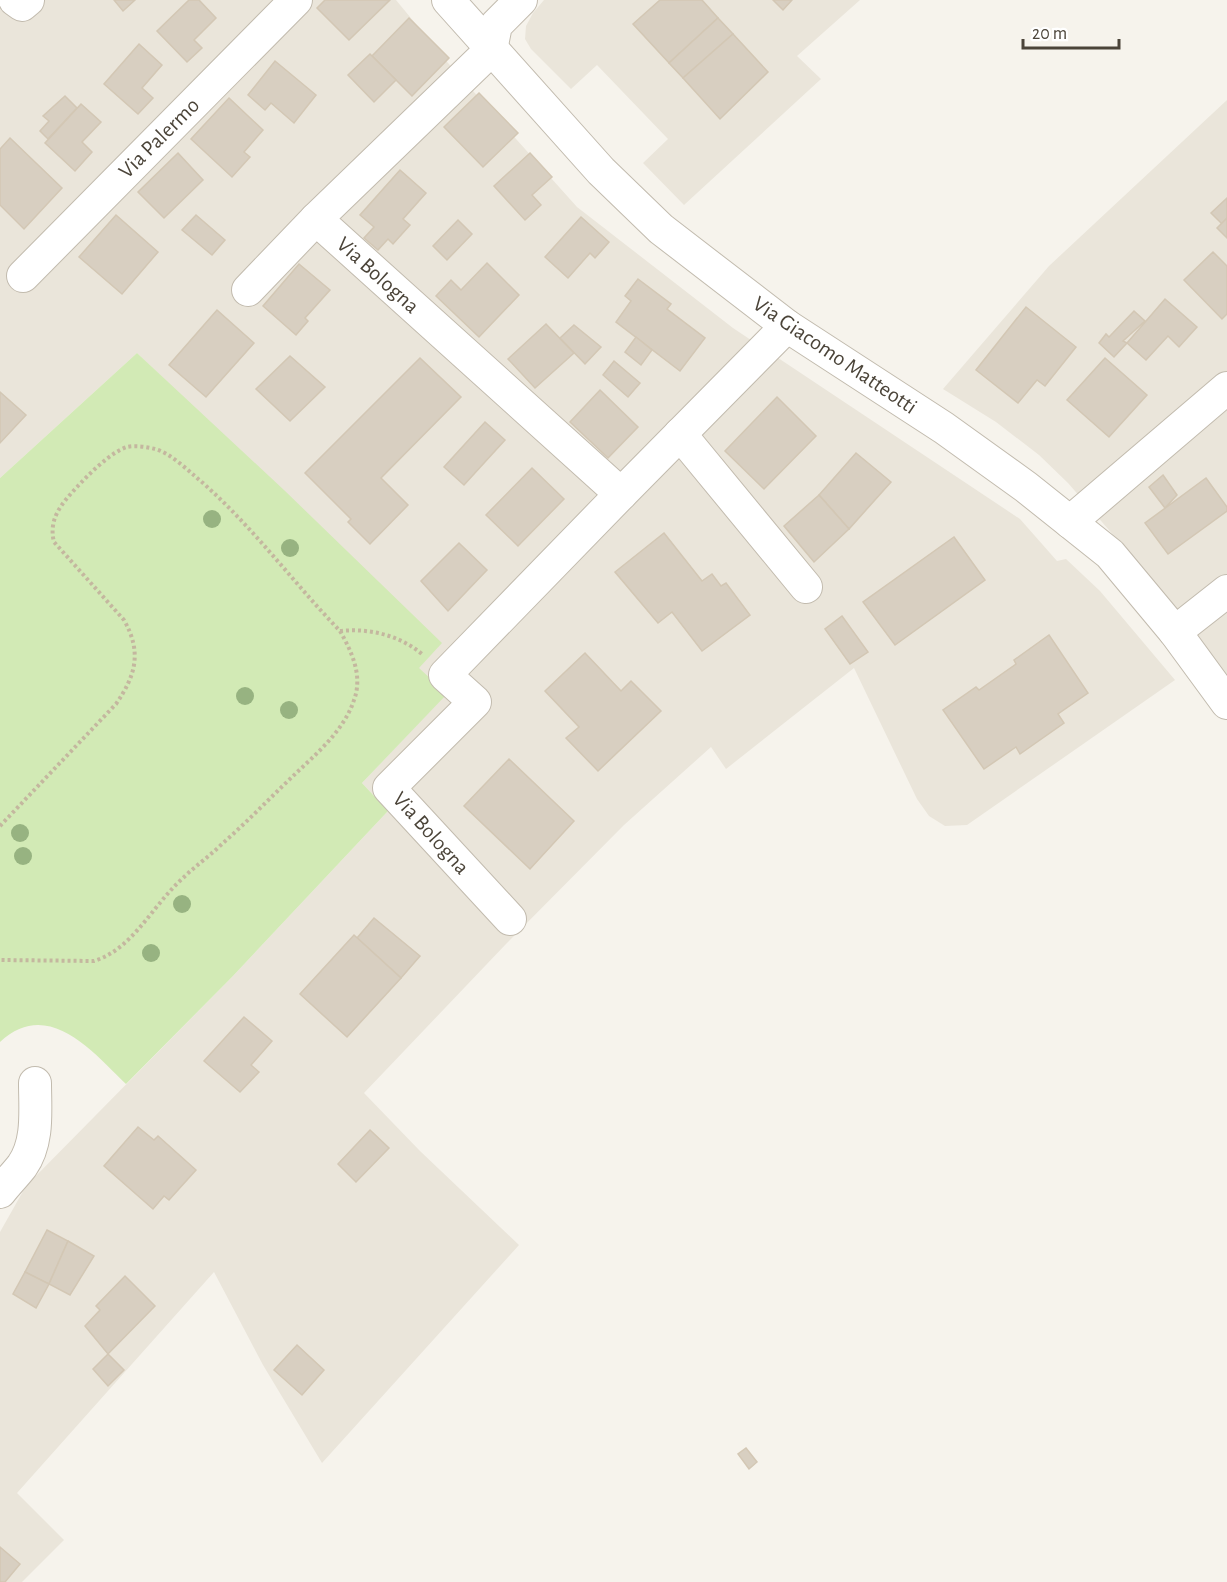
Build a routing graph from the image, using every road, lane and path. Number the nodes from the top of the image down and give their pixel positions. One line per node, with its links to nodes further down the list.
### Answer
1 (15, 0): 2 (street)
2 (28, 0)
3 (296, 0): 8 (street, Via Palermo)
4 (521, 0): 6 (street, Via Bologna)
5 (454, 7): 6 (street, Via Giacomo Matteotti)
6 (493, 37): 7 (street, Via Bologna); 10 (street, Via Giacomo Matteotti)
7 (315, 219): 9 (street); 13 (street, Via Bologna)
8 (23, 276)
9 (248, 290)
10 (787, 326): 12 (street, Via Bologna); 14 (street, Via Giacomo Matteotti)
11 (1227, 388): 14 (street)
12 (680, 434): 13 (street, Via Bologna); 15 (street)
13 (621, 494): 22 (street, Via Bologna)
14 (1070, 522): 18 (street, Via Giacomo Matteotti)
15 (806, 587)
16 (1227, 591): 18 (street)
17 (340, 631): 19 (path); 21 (path); 23 (path)
18 (1174, 632): 20 (street, Via Giacomo Matteotti)
19 (419, 652)
20 (1227, 703)
21 (0, 826)
22 (510, 919)
23 (0, 960)
24 (35, 1083): 25 (street)
25 (0, 1192)

